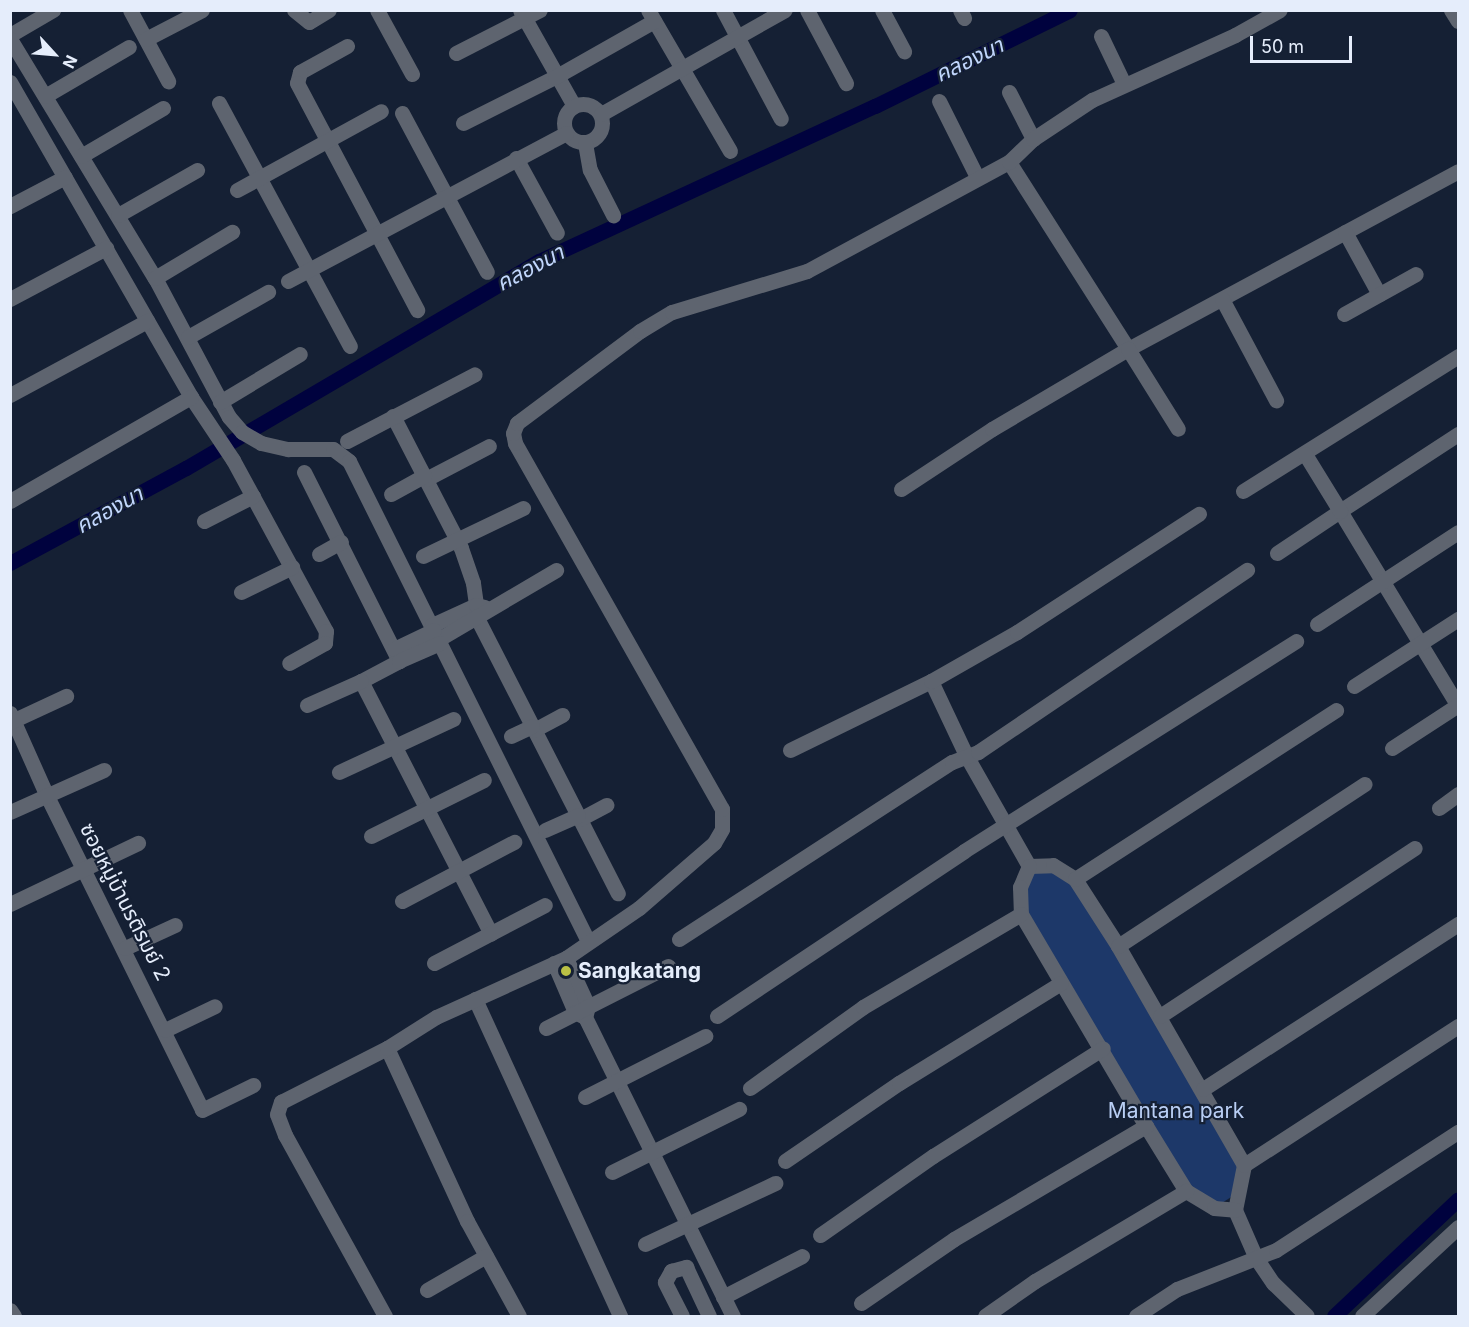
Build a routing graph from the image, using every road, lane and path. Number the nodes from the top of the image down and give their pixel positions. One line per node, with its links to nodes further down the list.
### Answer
1 (53, 10): 18 (street)
2 (130, 10): 20 (street)
3 (202, 10): 20 (street)
4 (294, 10): 5 (street)
5 (329, 10)
6 (377, 10): 26 (street)
7 (540, 10): 14 (street)
8 (723, 10): 19 (street)
9 (785, 10): 19 (street)
10 (807, 10): 30 (street)
11 (882, 10): 23 (street)
12 (1451, 10): 16 (street)
13 (1274, 12): 31 (street)
14 (523, 15): 24 (street); 27 (street)
15 (651, 16): 25 (street); 27 (street)
16 (1458, 21)
17 (1101, 36): 31 (street)
18 (10, 37): 33 (street)
19 (737, 37): 25 (street); 42 (street)
20 (146, 39): 28 (street)
21 (347, 46): 46 (street)
22 (129, 47): 33 (street)
23 (904, 51)
24 (456, 53)
25 (682, 68): 41 (street); 48 (street)
26 (412, 74)
27 (555, 77): 36 (street); 43 (street)
28 (168, 81)
29 (10, 82): 37 (street)
30 (846, 83)
31 (1124, 84): 45 (street)
32 (1009, 92): 45 (street)
33 (45, 96): 49 (street)
34 (939, 101): 56 (street)
35 (219, 103): 55 (street)
36 (574, 106): 41 (street); 44 (street)
37 (17, 107): 54 (street)
38 (163, 108): 49 (street)
39 (381, 111): 46 (street)
40 (402, 113): 58 (street)
41 (601, 114): 47 (street)
42 (781, 118)
43 (463, 123)
44 (566, 133): 47 (street); 50 (street)
45 (1033, 139): 51 (street)
46 (326, 141): 55 (street); 65 (street)
47 (585, 143): 61 (street)
48 (729, 151)
49 (81, 156): 60 (street)
50 (516, 158): 58 (street); 64 (street)
51 (1009, 162): 56 (street); 81 (street)
52 (198, 170): 60 (street)
53 (1458, 171): 63 (street)
54 (65, 177): 59 (street); 66 (street)
55 (260, 177): 57 (street); 67 (street)
56 (977, 177): 171 (street)
57 (237, 190)
58 (446, 196): 65 (street); 68 (street)
59 (10, 206)
60 (118, 215): 70 (street)
61 (613, 215)
62 (232, 232): 70 (street)
63 (1345, 232): 73 (street); 75 (street)
64 (557, 233)
65 (376, 234): 67 (street); 76 (street)
66 (106, 248): 74 (street); 78 (street)
67 (310, 270): 71 (street); 80 (street)
68 (487, 272)
69 (1416, 274): 73 (street)
70 (155, 278): 79 (street)
71 (288, 281)
72 (268, 292): 79 (street)
73 (1378, 294): 77 (street)
74 (10, 299)
75 (1222, 299): 81 (street); 87 (street)
76 (417, 310)
77 (1344, 314)
78 (147, 321): 85 (street); 86 (street)
79 (188, 337): 88 (street)
80 (350, 346)
81 (1128, 349): 90 (street); 97 (street)
82 (300, 354): 88 (street)
83 (1458, 356): 94 (street)
84 (475, 374): 89 (street)
85 (10, 395)
86 (191, 397): 100 (street); 101 (street)
87 (1276, 400)
88 (220, 402): 120 (street)
89 (393, 416): 92 (street); 96 (street)
90 (1178, 429)
91 (1458, 434): 103 (street)
92 (347, 441)
93 (489, 446): 96 (street)
94 (1305, 454): 98 (street); 103 (street)
95 (304, 472): 108 (street)
96 (425, 478): 99 (street); 107 (street)
97 (901, 489)
98 (1243, 491)
99 (391, 494)
100 (253, 496): 105 (street); 112 (street)
101 (10, 501)
102 (523, 508): 107 (street)
103 (1340, 511): 109 (street); 115 (street)
104 (1199, 514): 126 (street)
105 (204, 521)
106 (1458, 532): 115 (street)
107 (457, 540): 111 (street); 117 (street)
108 (340, 542): 110 (street); 123 (street)
109 (1277, 553)
110 (319, 554)
111 (423, 556)
112 (292, 567): 116 (street); 124 (street)
113 (556, 570): 117 (street)
114 (1247, 570): 140 (street)
115 (1383, 581): 119 (street); 122 (street)
116 (241, 592)
117 (481, 611): 120 (street); 135 (street)
118 (1458, 619): 122 (street)
119 (1317, 624)
120 (436, 635): 123 (street); 171 (street)
121 (1296, 640): 152 (street)
122 (1420, 644): 127 (street); 130 (street)
123 (396, 655): 125 (street)
124 (289, 663)
125 (361, 681): 129 (street); 137 (street)
126 (932, 681): 139 (street); 140 (street)
127 (1354, 686)
128 (66, 696): 133 (street)
129 (307, 705)
130 (1458, 706): 138 (street)
131 (1336, 710): 161 (street)
132 (562, 715): 135 (street)
133 (11, 719): 146 (street, ซอยหมู่บ้านรติรมย์ 2)
134 (453, 719): 137 (street)
135 (533, 728): 136 (street); 151 (street)
136 (511, 736)
137 (396, 745): 142 (street); 148 (street)
138 (1392, 748)
139 (790, 750)
140 (967, 757): 152 (street); 170 (street)
141 (104, 770): 146 (street)
142 (339, 772)
143 (484, 780): 148 (street)
144 (1365, 784): 172 (street)
145 (1458, 794): 149 (street)
146 (47, 796): 150 (street); 159 (street, ซอยหมู่บ้านรติรมย์ 2)
147 (606, 805): 151 (street)
148 (428, 807): 154 (street); 160 (street)
149 (1439, 808)
150 (10, 812)
151 (579, 817): 153 (street); 162 (street)
152 (1007, 824): 158 (street); 181 (street)
153 (545, 830)
154 (371, 836)
155 (514, 842): 160 (street)
156 (138, 843): 159 (street)
157 (1415, 848): 182 (street)
158 (1029, 866): 161 (street); 166 (street)
159 (86, 871): 164 (street); 173 (street, ซอยหมู่บ้านรติรมย์ 2)
160 (460, 872): 163 (street); 169 (street)
161 (1075, 879): 172 (street)
162 (618, 893)
163 (402, 901)
164 (10, 904)
165 (545, 905): 169 (street)
166 (1022, 914): 177 (street); 191 (street)
167 (1458, 924): 192 (street)
168 (176, 925): 173 (street)
169 (491, 934): 175 (street)
170 (679, 939)
171 (588, 941): 174 (street)
172 (1118, 946): 182 (street)
173 (125, 948): 185 (street, ซอยหมู่บ้านรติรมย์ 2)
174 (560, 960): 178 (street); 180 (street)
175 (434, 963)
176 (668, 966): 180 (street)
177 (1061, 983): 188 (street); 198 (street)
178 (475, 999): 187 (street); 219 (street)
179 (215, 1006): 185 (street)
180 (583, 1012): 184 (street); 189 (street)
181 (717, 1016)
182 (1160, 1016): 192 (street)
183 (1458, 1026): 199 (street)
184 (546, 1028)
185 (165, 1030): 190 (street, ซอยหมู่บ้านรติรมย์ 2)
186 (705, 1036): 189 (street)
187 (387, 1048): 208 (street); 217 (street)
188 (1103, 1048): 195 (street); 206 (street)
189 (618, 1081): 193 (street); 197 (street)
190 (253, 1085)
191 (750, 1088)
192 (1203, 1089): 199 (street)
193 (585, 1097)
194 (739, 1109): 197 (street)
195 (1146, 1126): 202 (street); 213 (street)
196 (1458, 1132): 210 (street)
197 (654, 1154): 200 (street); 204 (street)
198 (784, 1161)
199 (1244, 1165): 203 (street)
200 (612, 1172)
201 (775, 1183): 204 (street)
202 (1186, 1191): 203 (street); 222 (street)
203 (1235, 1210): 210 (street)
204 (688, 1224): 207 (street); 212 (street)
205 (1458, 1227): 225 (street)
206 (820, 1235)
207 (645, 1244)
208 (486, 1256): 211 (street); 218 (street)
209 (802, 1257): 212 (street)
210 (1256, 1258): 223 (street); 224 (street)
211 (427, 1290)
212 (723, 1297): 215 (street)
213 (861, 1303)
214 (10, 1310): 216 (street)
215 (733, 1316)
216 (14, 1317)
217 (385, 1317)
218 (519, 1317)
219 (620, 1317)
220 (682, 1317): 221 (street)
221 (710, 1317)
222 (985, 1317)
223 (1137, 1317)
224 (1307, 1317)
225 (1362, 1317)

